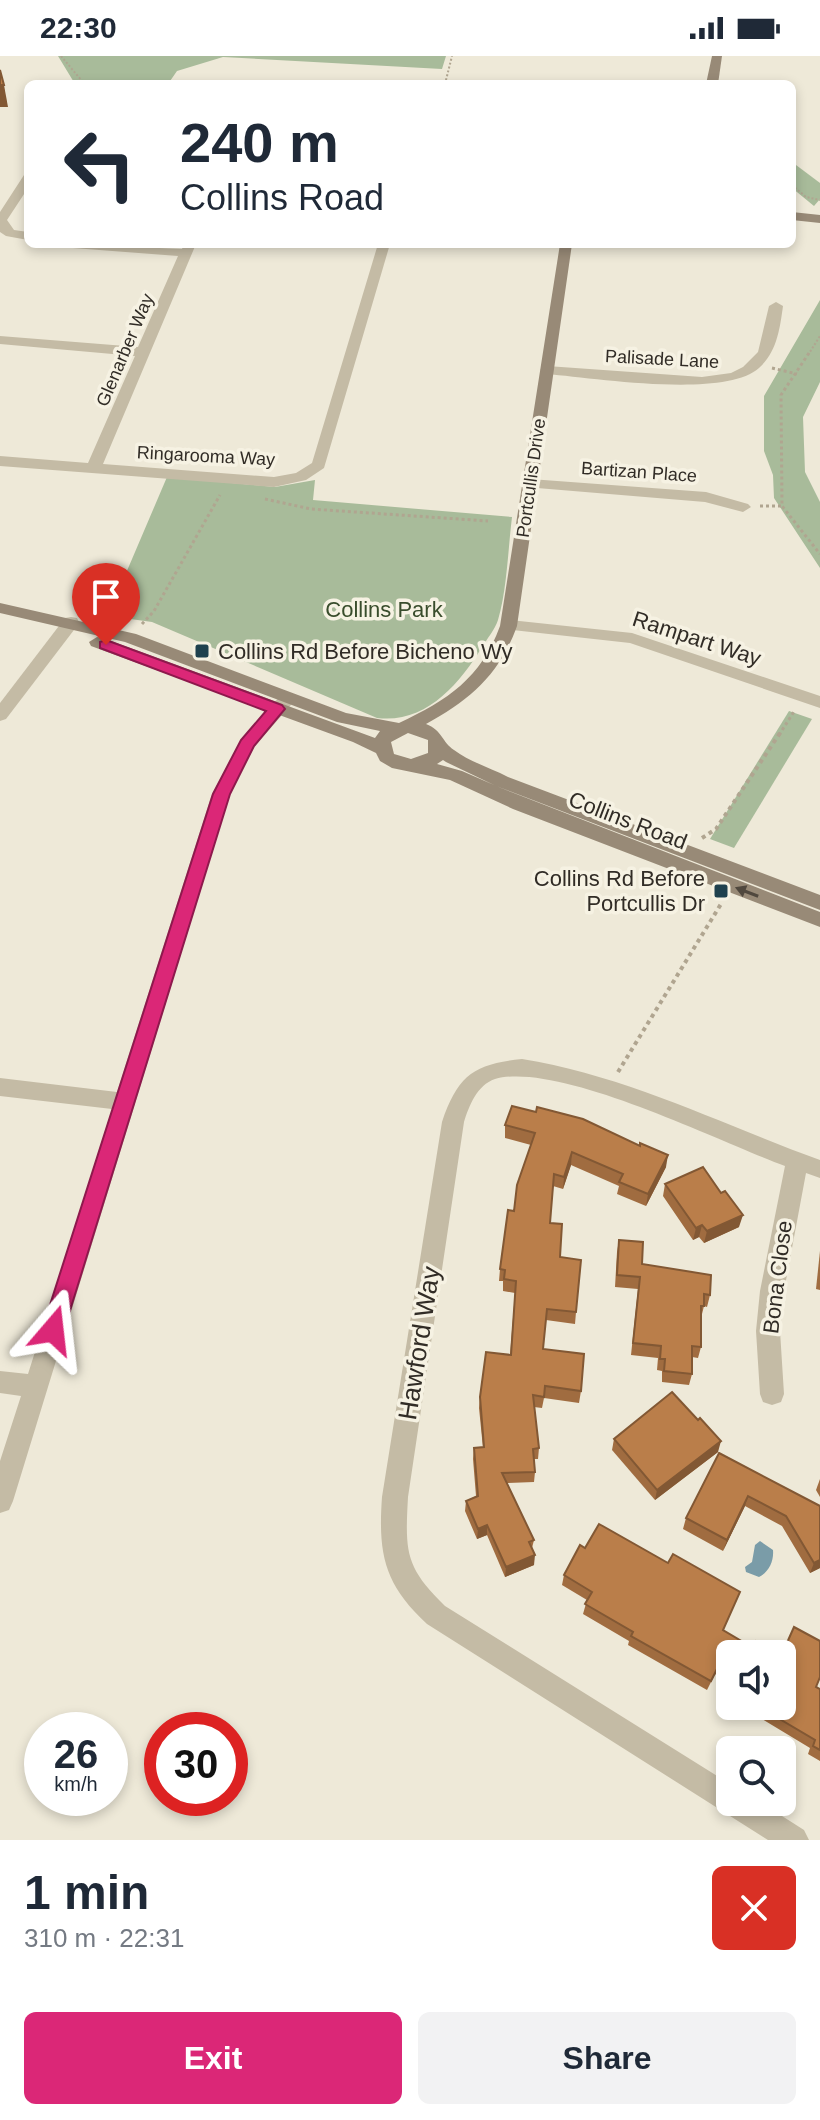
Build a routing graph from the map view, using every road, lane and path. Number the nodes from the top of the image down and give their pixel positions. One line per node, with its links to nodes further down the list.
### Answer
1 (61, 56): 4 (path)
2 (452, 56): 5 (path)
3 (717, 56): 6 (main road)
4 (81, 80)
5 (446, 80)
6 (713, 80)
7 (24, 184): 12 (street)
8 (796, 188): 9 (path)
9 (820, 200)
10 (796, 216): 11 (main road)
11 (820, 219)
12 (24, 235)
13 (188, 248): 19 (street, Glenarber Way)
14 (383, 248): 24 (street, Ringarooma Way)
15 (565, 248): 21 (main road, Portcullis Drive)
16 (776, 306): 20 (street)
17 (820, 336): 22 (path)
18 (0, 340): 19 (street)
19 (143, 352): 24 (street, Glenarber Way)
20 (756, 365): 21 (street, Palisade Lane); 22 (path)
21 (547, 370): 25 (main road, Portcullis Drive)
22 (797, 374): 30 (path)
23 (0, 461): 24 (street, Ringarooma Way)
24 (93, 469)
25 (530, 484): 28 (street, Bartizan Place); 34 (main road, Portcullis Drive)
26 (230, 496): 33 (path)
27 (255, 498): 29 (path)
28 (743, 507)
29 (488, 521)
30 (820, 554)
31 (0, 608): 35 (main road, Collins Road)
32 (0, 622): 35 (main road, Collins Road)
33 (142, 624)
34 (510, 625): 36 (main road, Portcullis Drive); 37 (street, Rampart Way)
35 (66, 628): 38 (main road, Collins Road); 40 (street)
36 (462, 697): 41 (main road, Portcullis Drive); 42 (main road, Portcullis Drive)
37 (820, 702)
38 (282, 704): 41 (main road, Collins Road); 43 (main road, Collins Road); 51 (street)
39 (799, 704): 45 (path)
40 (0, 715)
41 (402, 728): 42 (main road, Collins Road); 43 (main road)
42 (439, 745): 44 (main road); 46 (main road, Collins Road)
43 (382, 749): 44 (main road, Collins Road)
44 (418, 765): 48 (main road, Collins Road, one-way to 44)
45 (691, 845)
46 (820, 903)
47 (721, 904): 50 (path)
48 (820, 920)
49 (0, 1087): 51 (street)
50 (608, 1088): 52 (street, Hawford Way); 57 (street, Hawford Way)
51 (124, 1102): 54 (street)
52 (809, 1165): 55 (street, Bona Close)
53 (0, 1382): 54 (street)
54 (36, 1386): 56 (street)
55 (772, 1394)
56 (0, 1501)
57 (716, 1791)
58 (756, 1816): 59 (street, Hawford Way)
59 (794, 1840)

